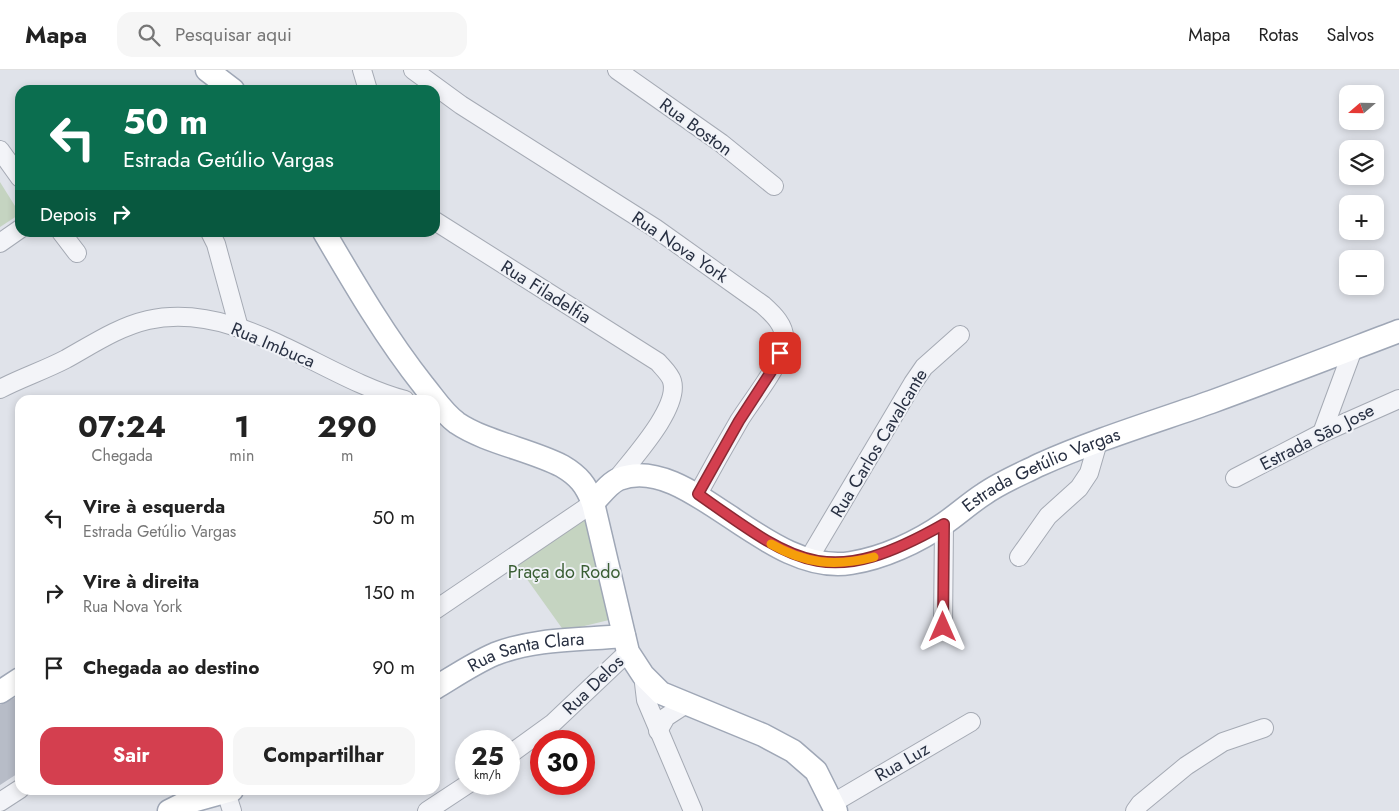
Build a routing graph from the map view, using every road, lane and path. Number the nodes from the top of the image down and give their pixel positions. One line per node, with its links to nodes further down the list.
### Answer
1 (207, 70): 5 (main road)
2 (362, 70): 6 (street)
3 (413, 70): 7 (street, Rua Nova York)
4 (617, 70): 11 (street, Rua Boston)
5 (226, 85)
6 (366, 85)
7 (434, 85)
8 (440, 89): 32 (street, Rua Nova York)
9 (0, 150): 10 (street)
10 (15, 171)
11 (774, 186)
12 (440, 225): 31 (street, Rua Filadelfia)
13 (15, 232): 17 (street)
14 (65, 237): 18 (street)
15 (212, 237): 19 (street)
16 (327, 237): 25 (main road)
17 (0, 242)
18 (77, 253)
19 (240, 328): 23 (street, Rua Imbuca); 24 (street, Rua Imbuca)
20 (1399, 331): 22 (main road, Estrada Getúlio Vargas)
21 (960, 335): 36 (street, Rua Carlos Cavalcante)
22 (1354, 350): 28 (street); 29 (main road, Estrada Getúlio Vargas)
23 (0, 388)
24 (392, 395)
25 (429, 395)
26 (1399, 399): 28 (street, Estrada Sāo Jose)
27 (440, 410): 33 (main road)
28 (1322, 433): 30 (street, Estrada Sāo Jose)
29 (1098, 442): 34 (main road, Estrada Getúlio Vargas); 35 (street)
30 (1235, 478)
31 (616, 480): 32 (main road, Estrada Getúlio Vargas); 33 (main road)
32 (698, 494): 36 (main road, Estrada Getúlio Vargas)
33 (593, 503): 37 (street); 39 (main road)
34 (944, 524): 36 (main road, Estrada Getúlio Vargas); 38 (street)
35 (1018, 557)
36 (808, 560)
37 (440, 607)
38 (943, 627)
39 (626, 644): 40 (main road); 42 (main road, Rua Santa Clara); 48 (street, Rua Delos)
40 (643, 675): 44 (main road); 47 (street)
41 (15, 682): 43 (main road)
42 (440, 685)
43 (0, 692)
44 (686, 704): 47 (street); 54 (main road)
45 (971, 722): 54 (street, Rua Luz)
46 (1264, 728): 57 (street)
47 (658, 731): 56 (street)
48 (520, 747)
49 (455, 793): 55 (street)
50 (15, 794): 53 (street)
51 (230, 798): 52 (main road)
52 (178, 801)
53 (6, 804)
54 (834, 807)
55 (427, 811)
56 (693, 811)
57 (1135, 811)

